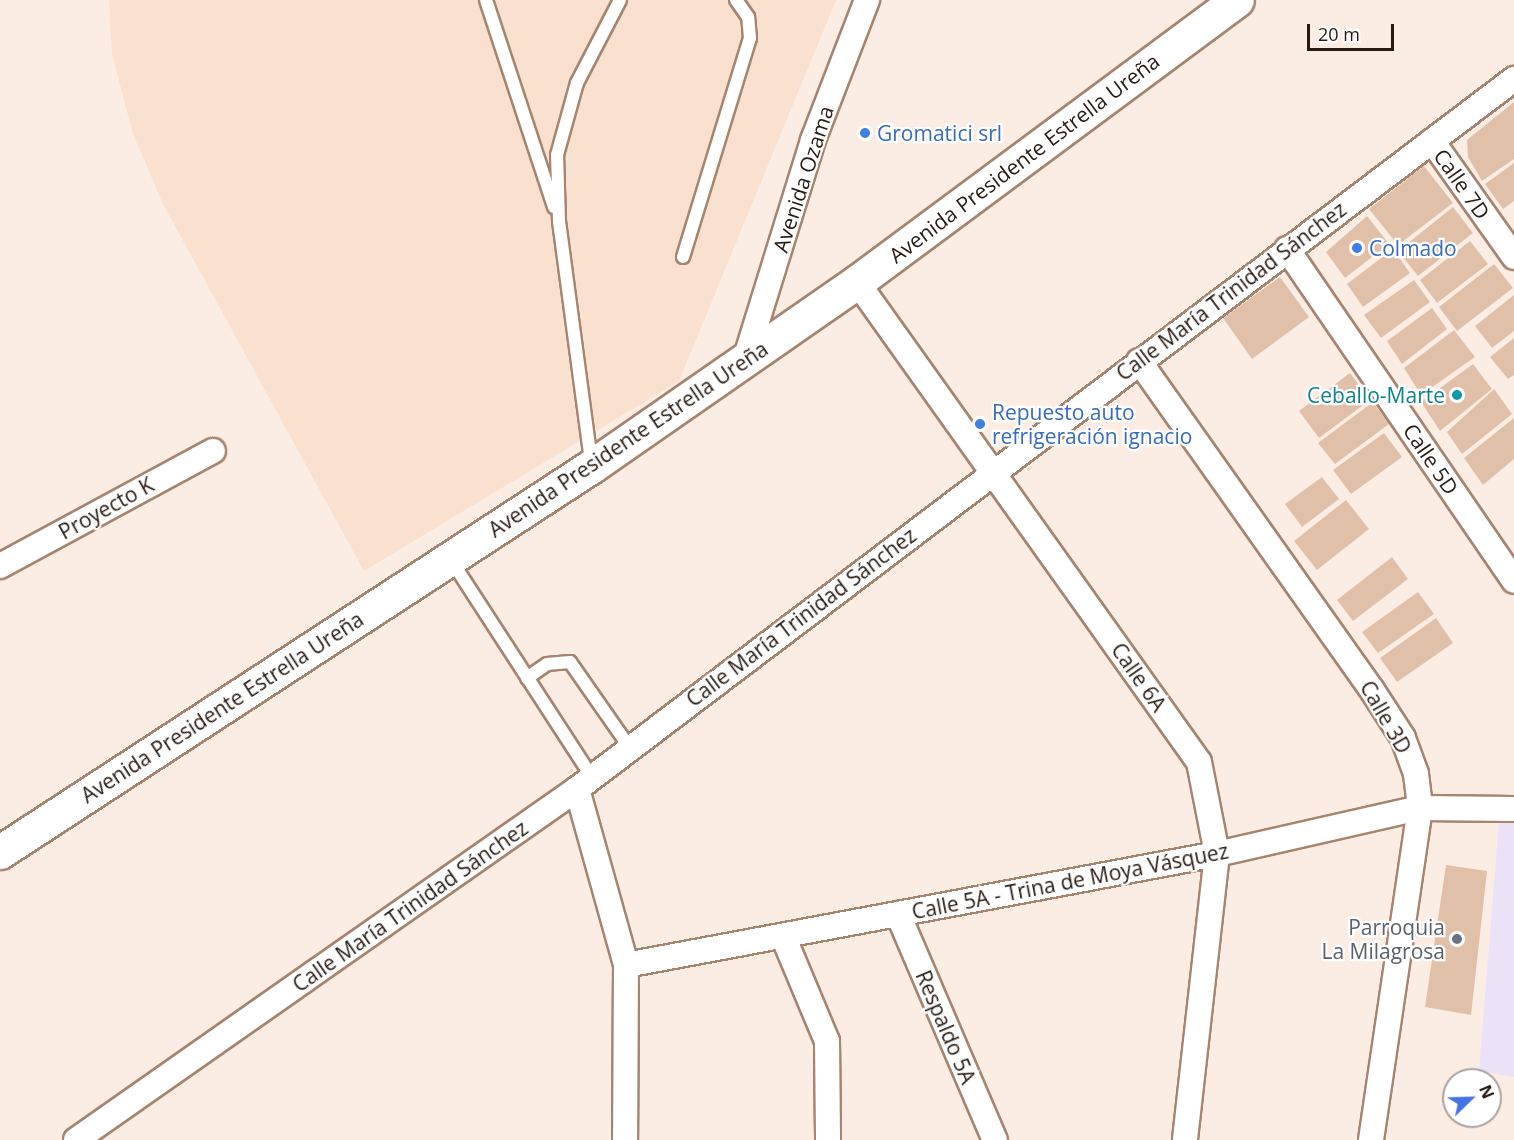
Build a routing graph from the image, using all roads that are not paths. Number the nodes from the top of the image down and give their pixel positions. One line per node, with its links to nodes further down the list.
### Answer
1 (486, 0): 8 (lane)
2 (620, 0): 8 (lane)
3 (736, 0): 10 (lane)
4 (867, 0): 13 (street, Avenida Ozama)
5 (1237, 0): 12 (main road, Avenida Presidente Estrella Ureña)
6 (1514, 79): 7 (street, Calle María Trinidad Sánchez)
7 (1432, 141): 9 (street, Calle María Trinidad Sánchez); 11 (street, Calle 7D)
8 (559, 221): 16 (lane)
9 (1287, 249): 14 (street, Calle María Trinidad Sánchez); 20 (street, Calle 5D)
10 (683, 257)
11 (1514, 257)
12 (857, 282): 13 (main road, Avenida Presidente Estrella Ureña); 17 (street, Calle 6A)
13 (745, 360): 16 (main road, Avenida Presidente Estrella Ureña)
14 (1139, 361): 17 (street, Calle María Trinidad Sánchez); 24 (street, Calle 3D)
15 (213, 451): 19 (street, Proyecto K)
16 (592, 466): 18 (main road, Avenida Presidente Estrella Ureña)
17 (992, 471): 22 (street, Calle María Trinidad Sánchez); 27 (street, Calle 6A)
18 (450, 559): 21 (lane); 26 (main road, Avenida Presidente Estrella Ureña)
19 (0, 566)
20 (1514, 581)
21 (527, 678): 22 (lane); 23 (lane)
22 (630, 748): 23 (street, Calle María Trinidad Sánchez)
23 (585, 783): 30 (street); 31 (street, Calle María Trinidad Sánchez)
24 (1420, 808): 25 (street, Calle 5A - Trina de Moya Vásquez); 27 (street, Calle 5A - Trina de Moya Vásquez); 36 (street, Calle 3D)
25 (1514, 809)
26 (0, 852)
27 (1217, 854): 28 (street, Calle 5A - Trina de Moya Vásquez); 35 (street, Calle 6A)
28 (898, 914): 29 (street, Calle 5A - Trina de Moya Vásquez); 34 (street, Respaldo 5A)
29 (783, 936): 30 (street, Calle 5A - Trina de Moya Vásquez); 33 (street)
30 (626, 965): 32 (street)
31 (76, 1140)
32 (625, 1140)
33 (828, 1140)
34 (995, 1140)
35 (1185, 1140)
36 (1371, 1140)

